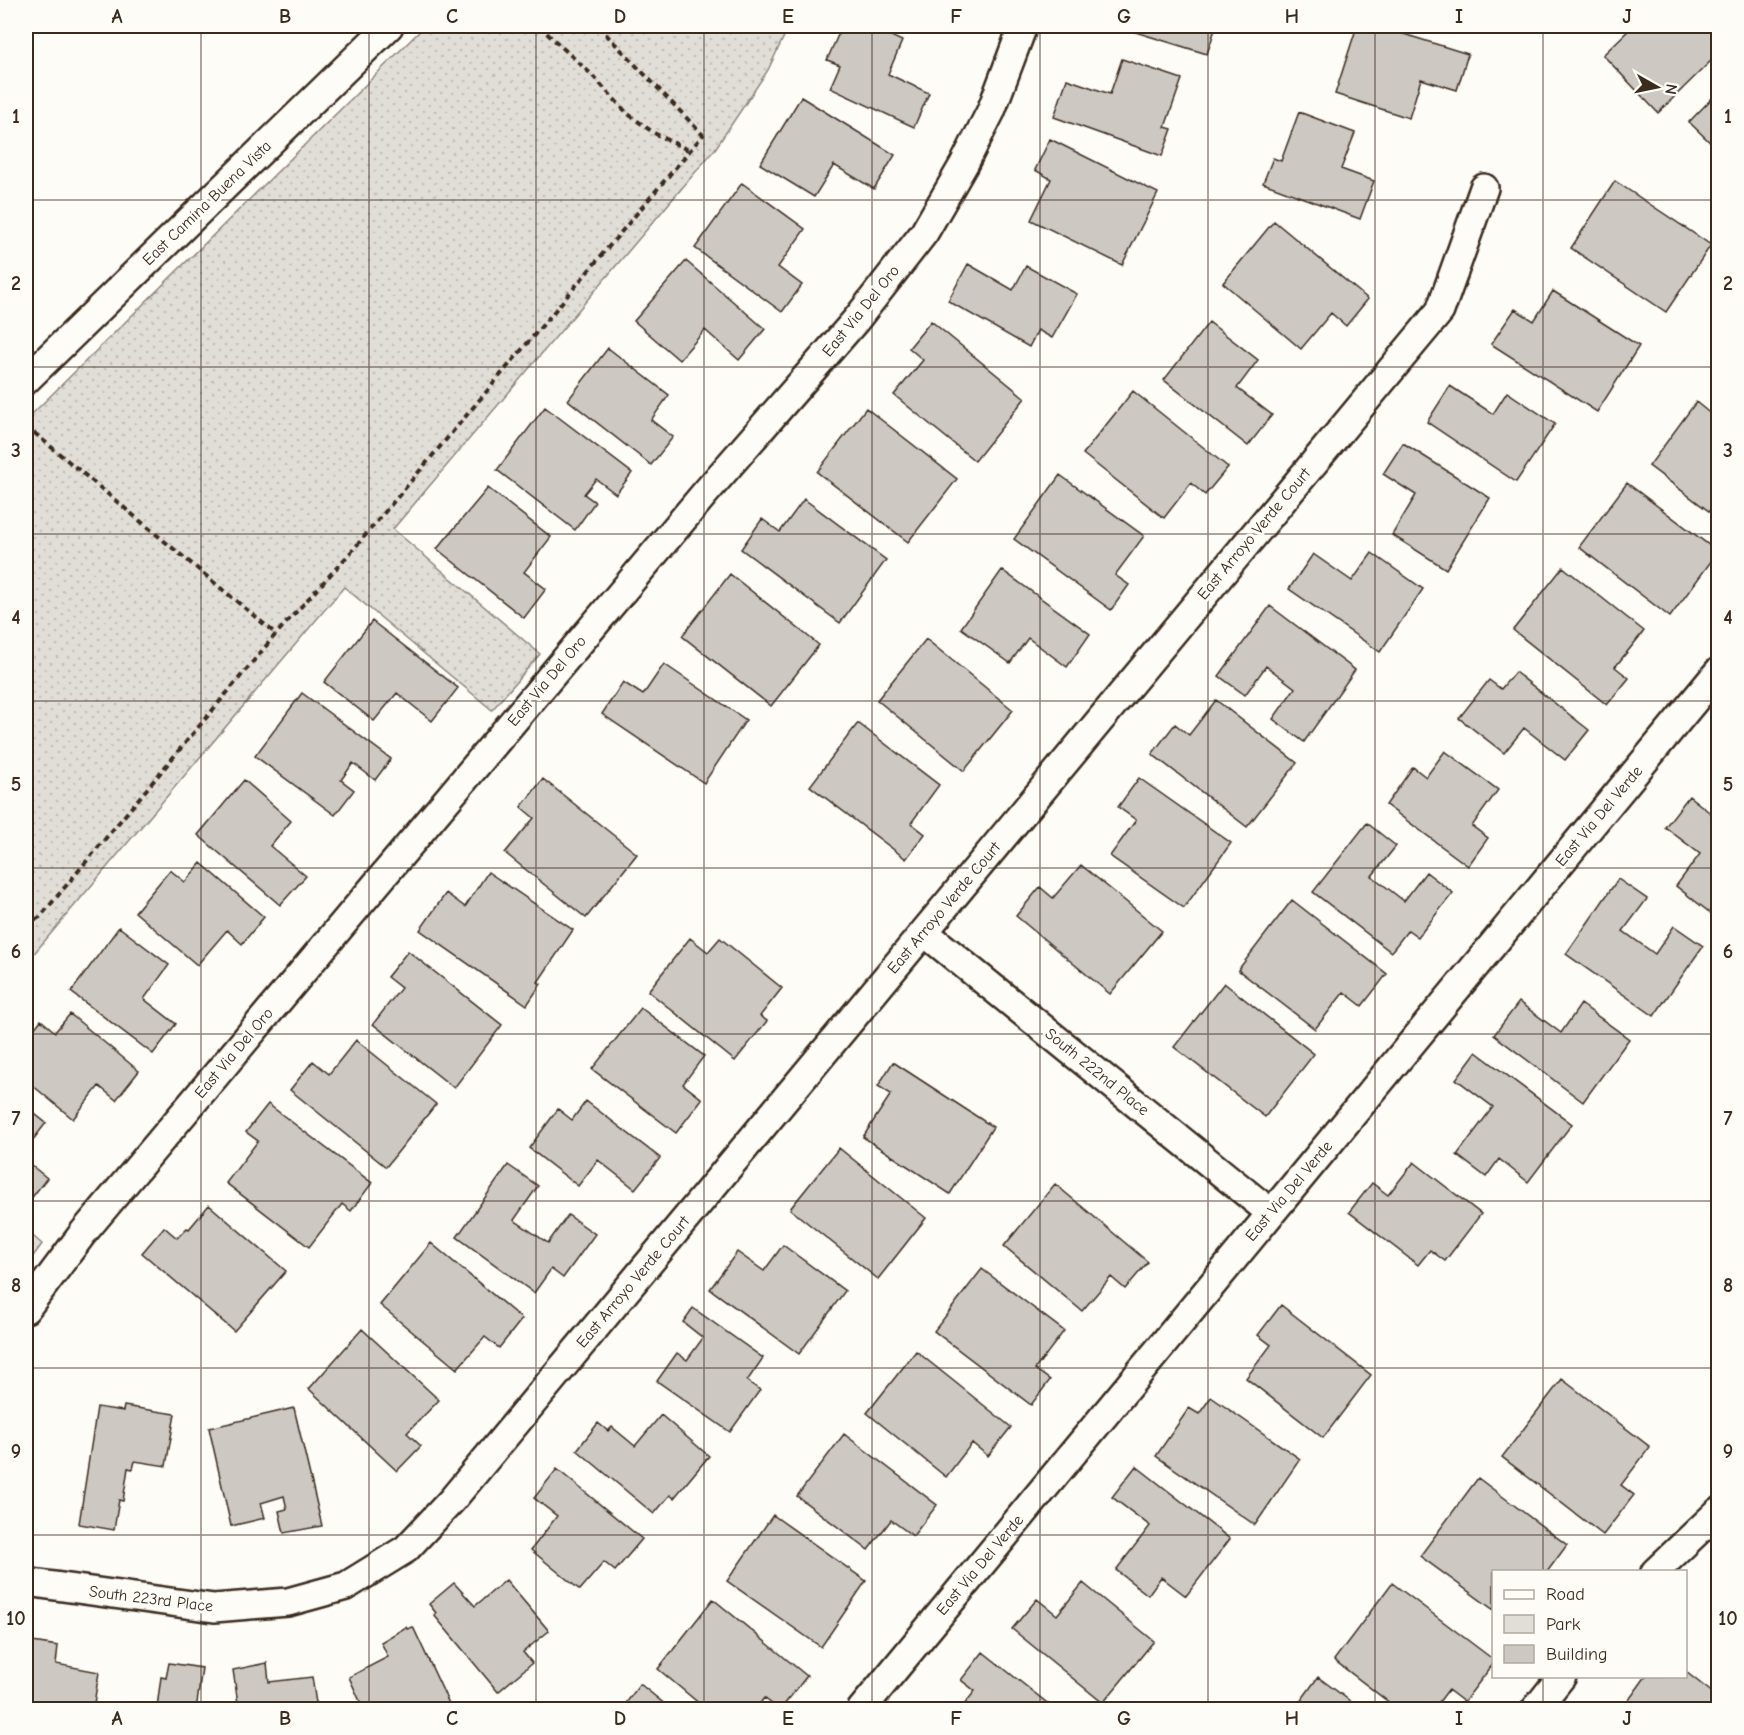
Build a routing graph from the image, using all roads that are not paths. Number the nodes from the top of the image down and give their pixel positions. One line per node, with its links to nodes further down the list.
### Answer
1 (389, 26): 4 (street, East Camina Buena Vista)
2 (1023, 26): 9 (street, East Via Del Oro)
3 (1484, 188): 7 (street, East Arroyo Verde Court)
4 (26, 380)
5 (1719, 672): 6 (street, East Via Del Verde)
6 (1709, 702): 8 (street, East Via Del Verde)
7 (924, 932): 8 (street, South 222nd Place); 13 (street, East Arroyo Verde Court)
8 (1271, 1213): 15 (street, East Via Del Verde)
9 (26, 1309)
10 (1719, 1512): 11 (street)
11 (1657, 1570)
12 (26, 1582): 13 (street, South 223rd Place)
13 (346, 1586)
14 (1561, 1678): 16 (street)
15 (861, 1710)
16 (1535, 1710)

